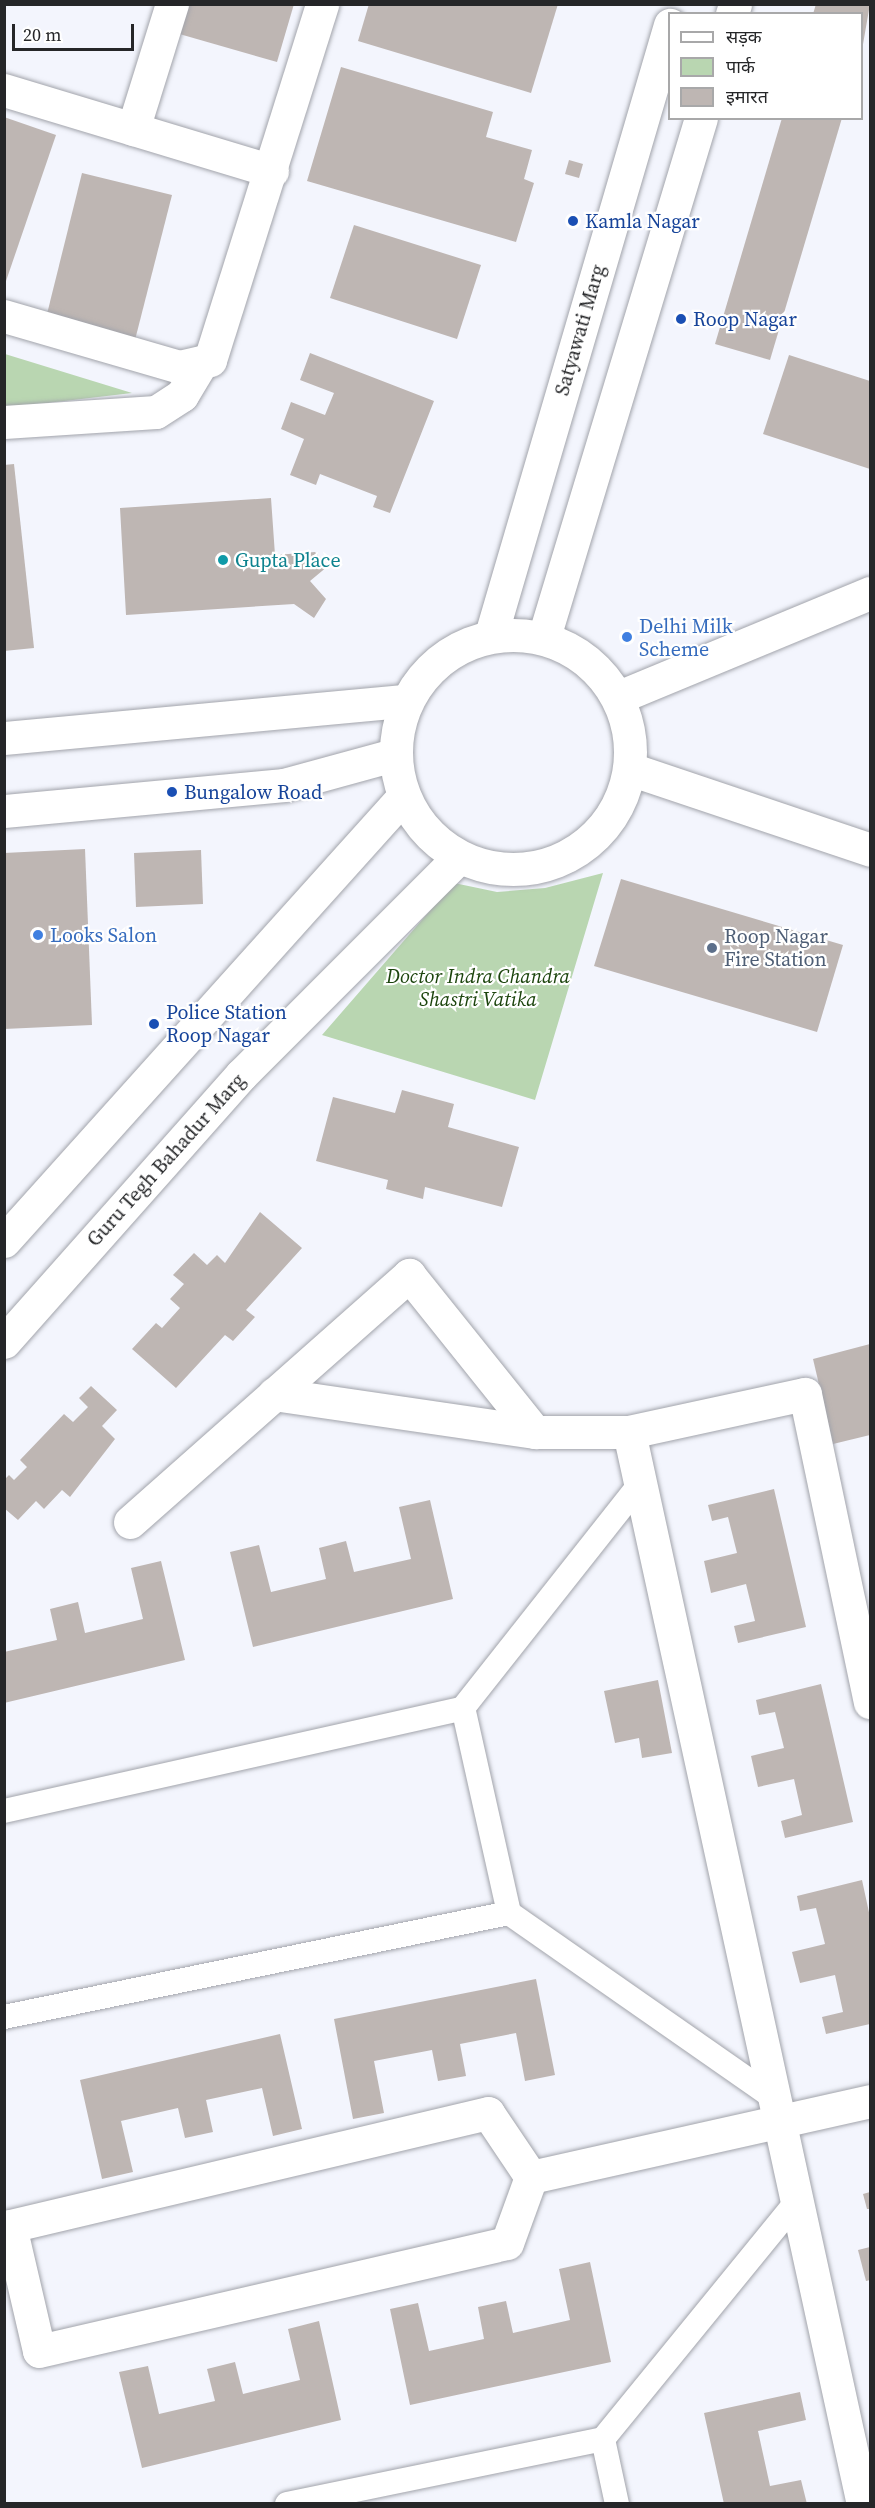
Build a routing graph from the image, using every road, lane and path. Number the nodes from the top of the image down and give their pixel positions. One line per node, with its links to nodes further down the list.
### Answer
1 (172, 4): 6 (street)
2 (322, 4): 7 (street)
3 (668, 28): 12 (street, Satyawati Marg)
4 (4, 90): 6 (street)
5 (700, 120): 13 (street)
6 (133, 129): 7 (street)
7 (273, 171): 9 (street)
8 (4, 316): 9 (street)
9 (199, 367): 10 (street)
10 (4, 422)
11 (870, 593): 14 (street)
12 (491, 635): 13 (street); 15 (street)
13 (544, 637): 14 (street)
14 (619, 697): 18 (street)
15 (406, 701): 16 (street); 17 (street)
16 (4, 738)
17 (394, 756): 19 (street); 20 (street)
18 (630, 769): 21 (street); 22 (street)
19 (403, 797): 22 (street); 23 (street)
20 (4, 811)
21 (870, 850)
22 (459, 857): 24 (street, Guru Tegh Bahadur Marg)
23 (4, 1241)
24 (4, 1342)
25 (274, 1394): 26 (street); 26 (street); 29 (street)
26 (535, 1432): 27 (street)
27 (629, 1432): 28 (street); 30 (street)
28 (641, 1483): 31 (lane); 36 (street)
29 (130, 1522)
30 (870, 1702)
31 (463, 1708): 32 (lane); 33 (lane)
32 (4, 1811)
33 (509, 1913): 34 (lane); 36 (lane)
34 (4, 2017)
35 (870, 2100): 36 (street)
36 (780, 2109): 37 (street); 38 (street)
37 (531, 2177): 37 (street)
38 (797, 2201): 39 (lane); 42 (street)
39 (603, 2439): 40 (lane); 41 (lane)
40 (287, 2504)
41 (617, 2504)
42 (863, 2504)

